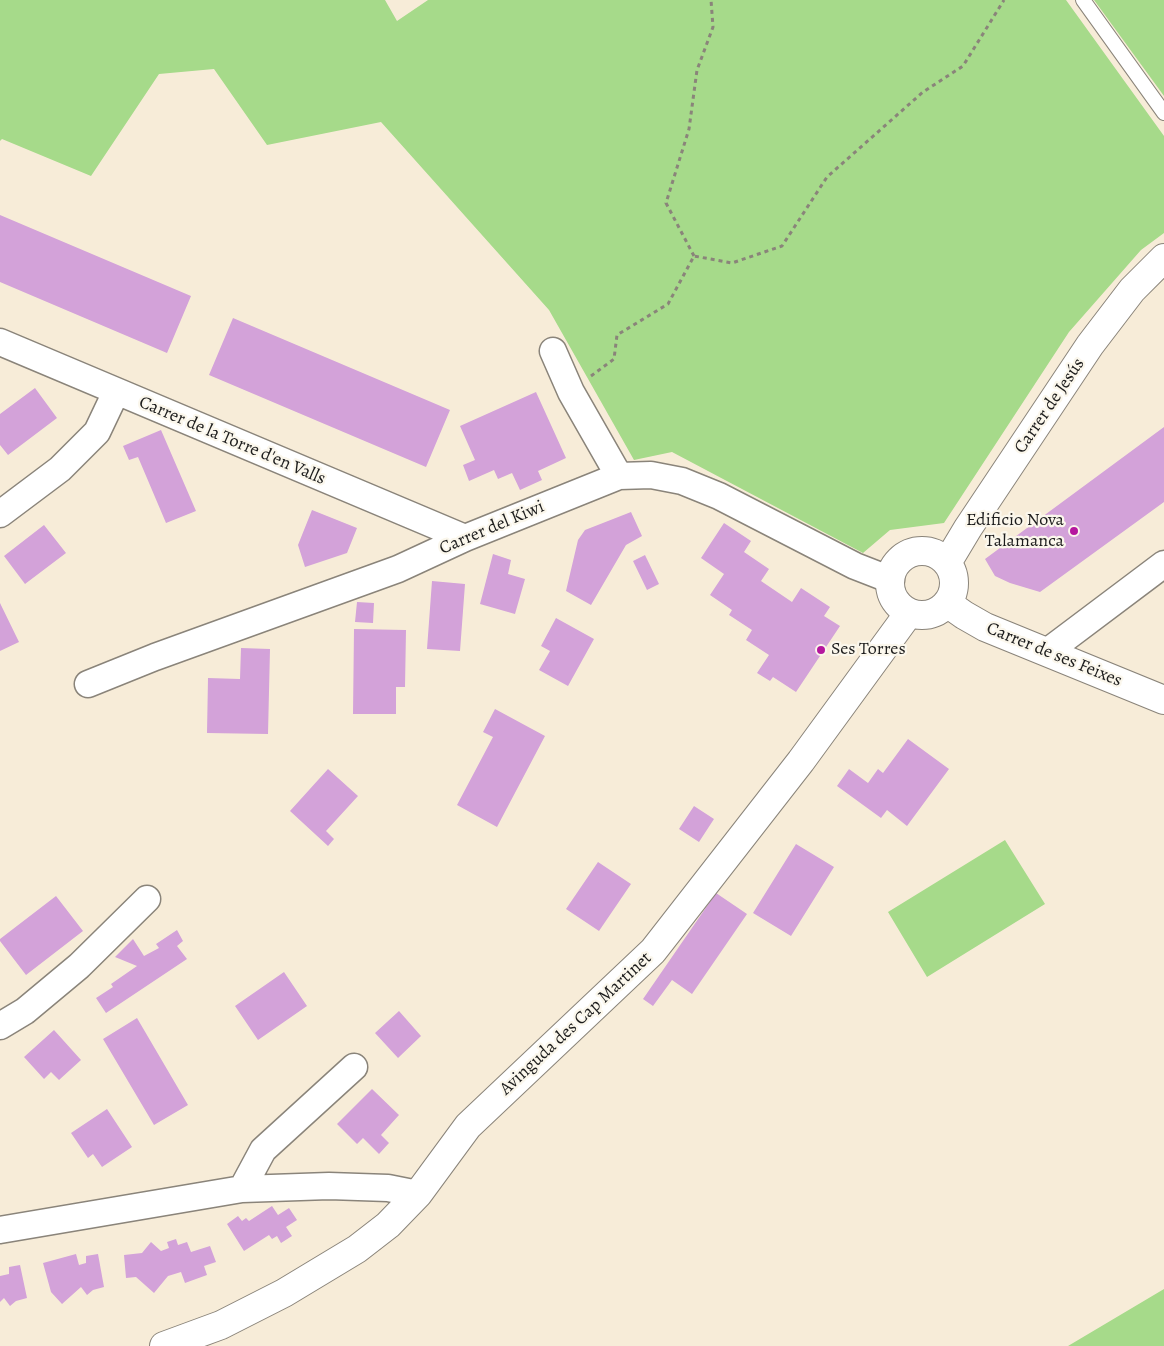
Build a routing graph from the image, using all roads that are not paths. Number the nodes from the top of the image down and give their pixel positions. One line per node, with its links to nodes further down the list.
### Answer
1 (1083, 0): 2 (lane)
2 (1164, 113)
3 (1164, 258): 10 (street, Carrer de Jesús)
4 (0, 342): 6 (street, Carrer de la Torre d'en Valls)
5 (553, 351): 7 (street)
6 (116, 392): 8 (street); 9 (street, Carrer de la Torre d'en Valls)
7 (619, 476): 9 (street, Carrer del Kiwi); 12 (street, Carrer del Kiwi)
8 (0, 514)
9 (465, 538): 16 (street, Carrer del Kiwi)
10 (947, 563): 12 (street); 13 (street)
11 (1164, 564): 15 (street)
12 (891, 580): 14 (street)
13 (947, 603): 14 (street); 15 (street, Carrer de ses Feixes)
14 (909, 613): 22 (street, Avinguda des Cap Martinet)
15 (1047, 652): 17 (street, Carrer de ses Feixes)
16 (88, 684)
17 (1164, 700)
18 (147, 899): 19 (street)
19 (0, 1026)
20 (354, 1067): 21 (street)
21 (242, 1189): 22 (street); 23 (street)
22 (418, 1194): 24 (street, Avinguda des Cap Martinet)
23 (0, 1230)
24 (164, 1346)

